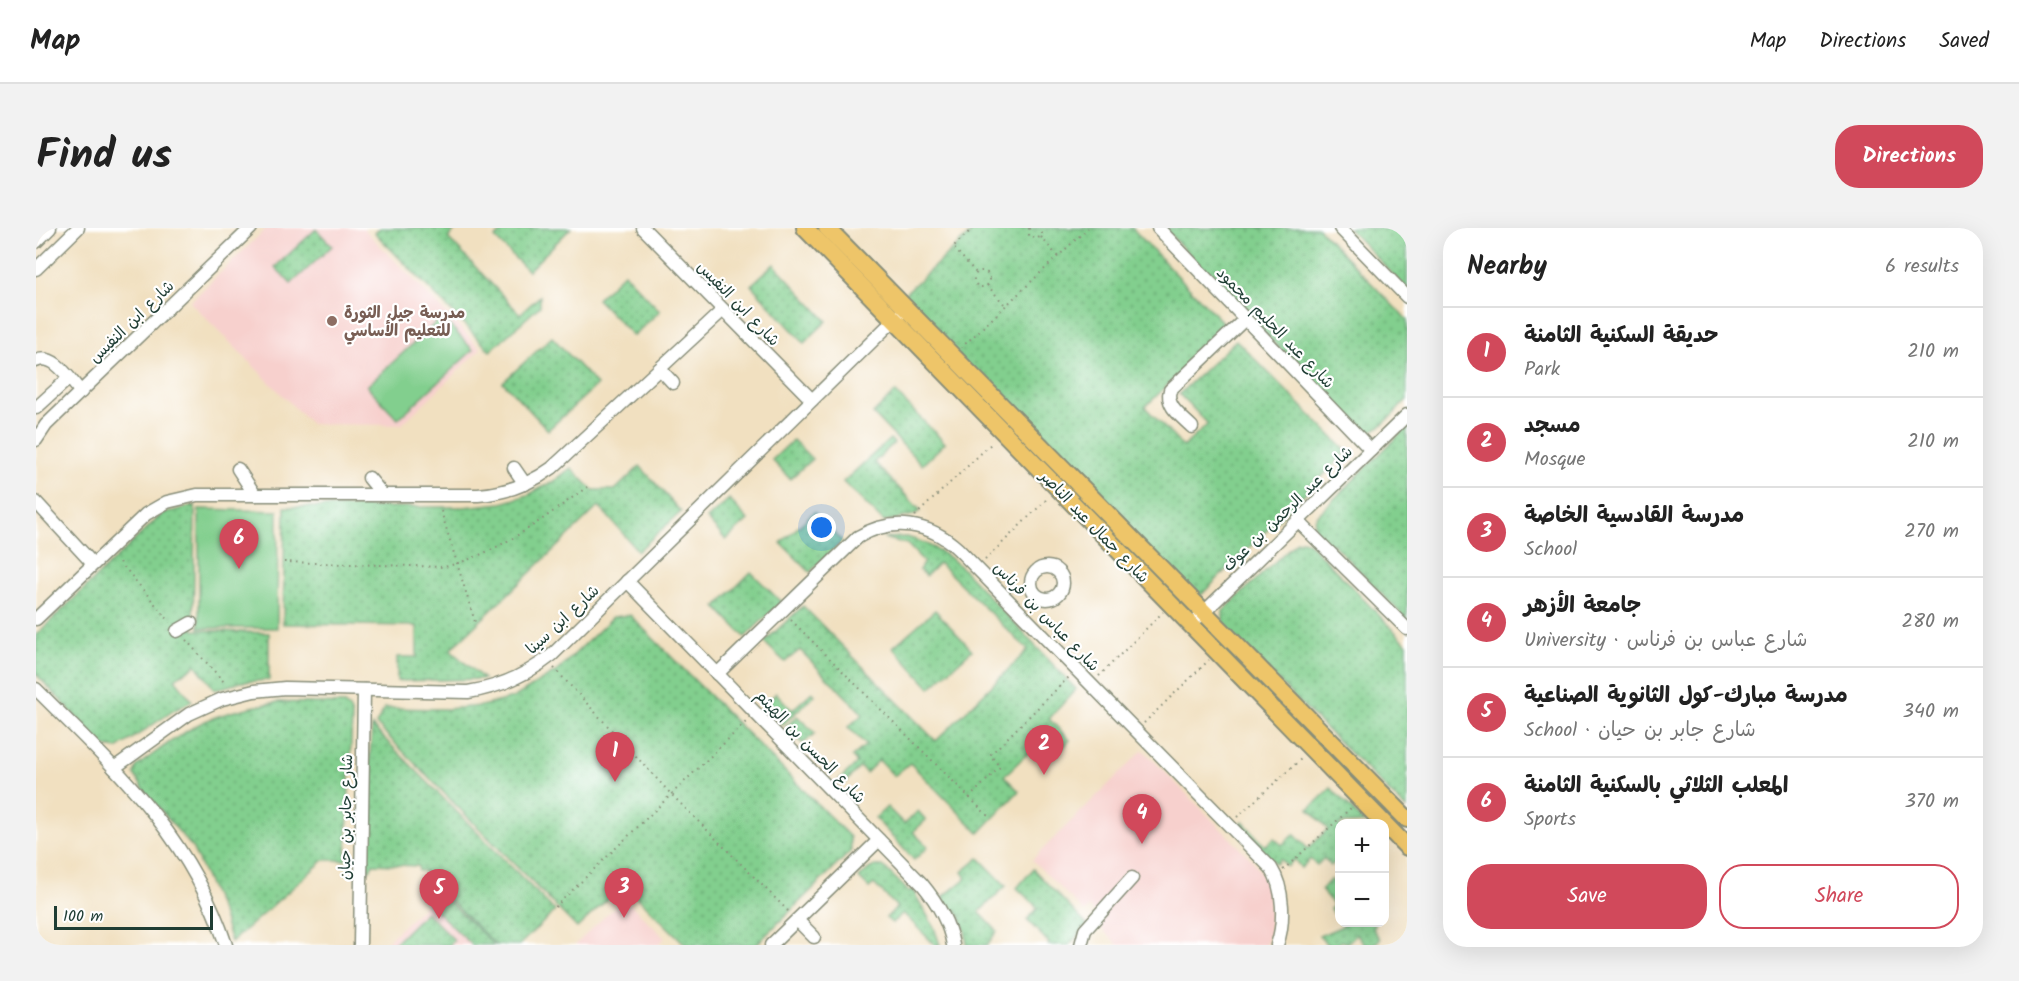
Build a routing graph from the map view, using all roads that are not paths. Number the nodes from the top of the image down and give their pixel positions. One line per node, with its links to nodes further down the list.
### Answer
1 (50, 228): 9 (street)
2 (78, 228): 10 (street)
3 (251, 228): 19 (street, شارع ابن النفيس)
4 (643, 228): 12 (street, شارع ابن النفيس)
5 (805, 228): 13 (main road, شارع جمال عبد الناصر)
6 (827, 228): 13 (main road, شارع جمال عبد الناصر)
7 (1158, 228): 14 (street, شارع عبد الحليم محمود)
8 (1340, 228): 11 (street)
9 (37, 238)
10 (36, 269)
11 (1407, 297)
12 (723, 310): 16 (street); 20 (street, شارع ابن النفيس)
13 (900, 314): 20 (street, شارع ابن سينا); 36 (main road, شارع جمال عبد الناصر); 39 (main road, شارع جمال عبد الناصر)
14 (1245, 319): 23 (street); 25 (street, شارع عبد الحليم محمود)
15 (36, 361): 17 (street)
16 (660, 369): 18 (street); 29 (street)
17 (68, 379): 19 (street); 21 (street)
18 (673, 383)
19 (81, 393): 24 (street, شارع ابن النفيس)
20 (812, 400): 35 (street, شارع ابن سينا)
21 (36, 408)
22 (1407, 415): 25 (street, شارع عبد الرحمن بن عوف)
23 (1192, 427)
24 (36, 440)
25 (1371, 450): 33 (street, شارع عبد الرحمن بن عوف)
26 (514, 468): 29 (street)
27 (237, 470): 30 (street)
28 (369, 478): 31 (street)
29 (525, 484): 31 (street)
30 (255, 495): 31 (street); 34 (street)
31 (383, 495)
32 (36, 502): 34 (street)
33 (1298, 521): 36 (street, شارع عبد الرحمن بن عوف); 40 (street)
34 (93, 564): 37 (street)
35 (627, 581): 42 (street, شارع الحسن بن الهيثم); 44 (street, شارع ابن سينا)
36 (1204, 612): 39 (street, شارع عبد الرحمن بن عوف); 46 (main road, شارع جمال عبد الناصر)
37 (36, 619)
38 (191, 623): 41 (street)
39 (1191, 624): 48 (main road, شارع جمال عبد الناصر)
40 (1407, 629)
41 (177, 631)
42 (717, 674): 47 (street, شارع الحسن بن الهيثم); 57 (street, شارع عباس بن فرناس)
43 (36, 689): 45 (street)
44 (364, 690): 45 (street, شارع ابن سينا); 53 (street, شارع جابر بن حيان)
45 (114, 768): 52 (street)
46 (1407, 819)
47 (879, 840): 50 (street); 55 (street, شارع الحسن بن الهيثم)
48 (1407, 847)
49 (1132, 878): 56 (street)
50 (797, 920): 51 (street); 54 (street)
51 (814, 937)
52 (226, 945)
53 (360, 945)
54 (771, 945)
55 (953, 945)
56 (1081, 945)
57 (1277, 945)

